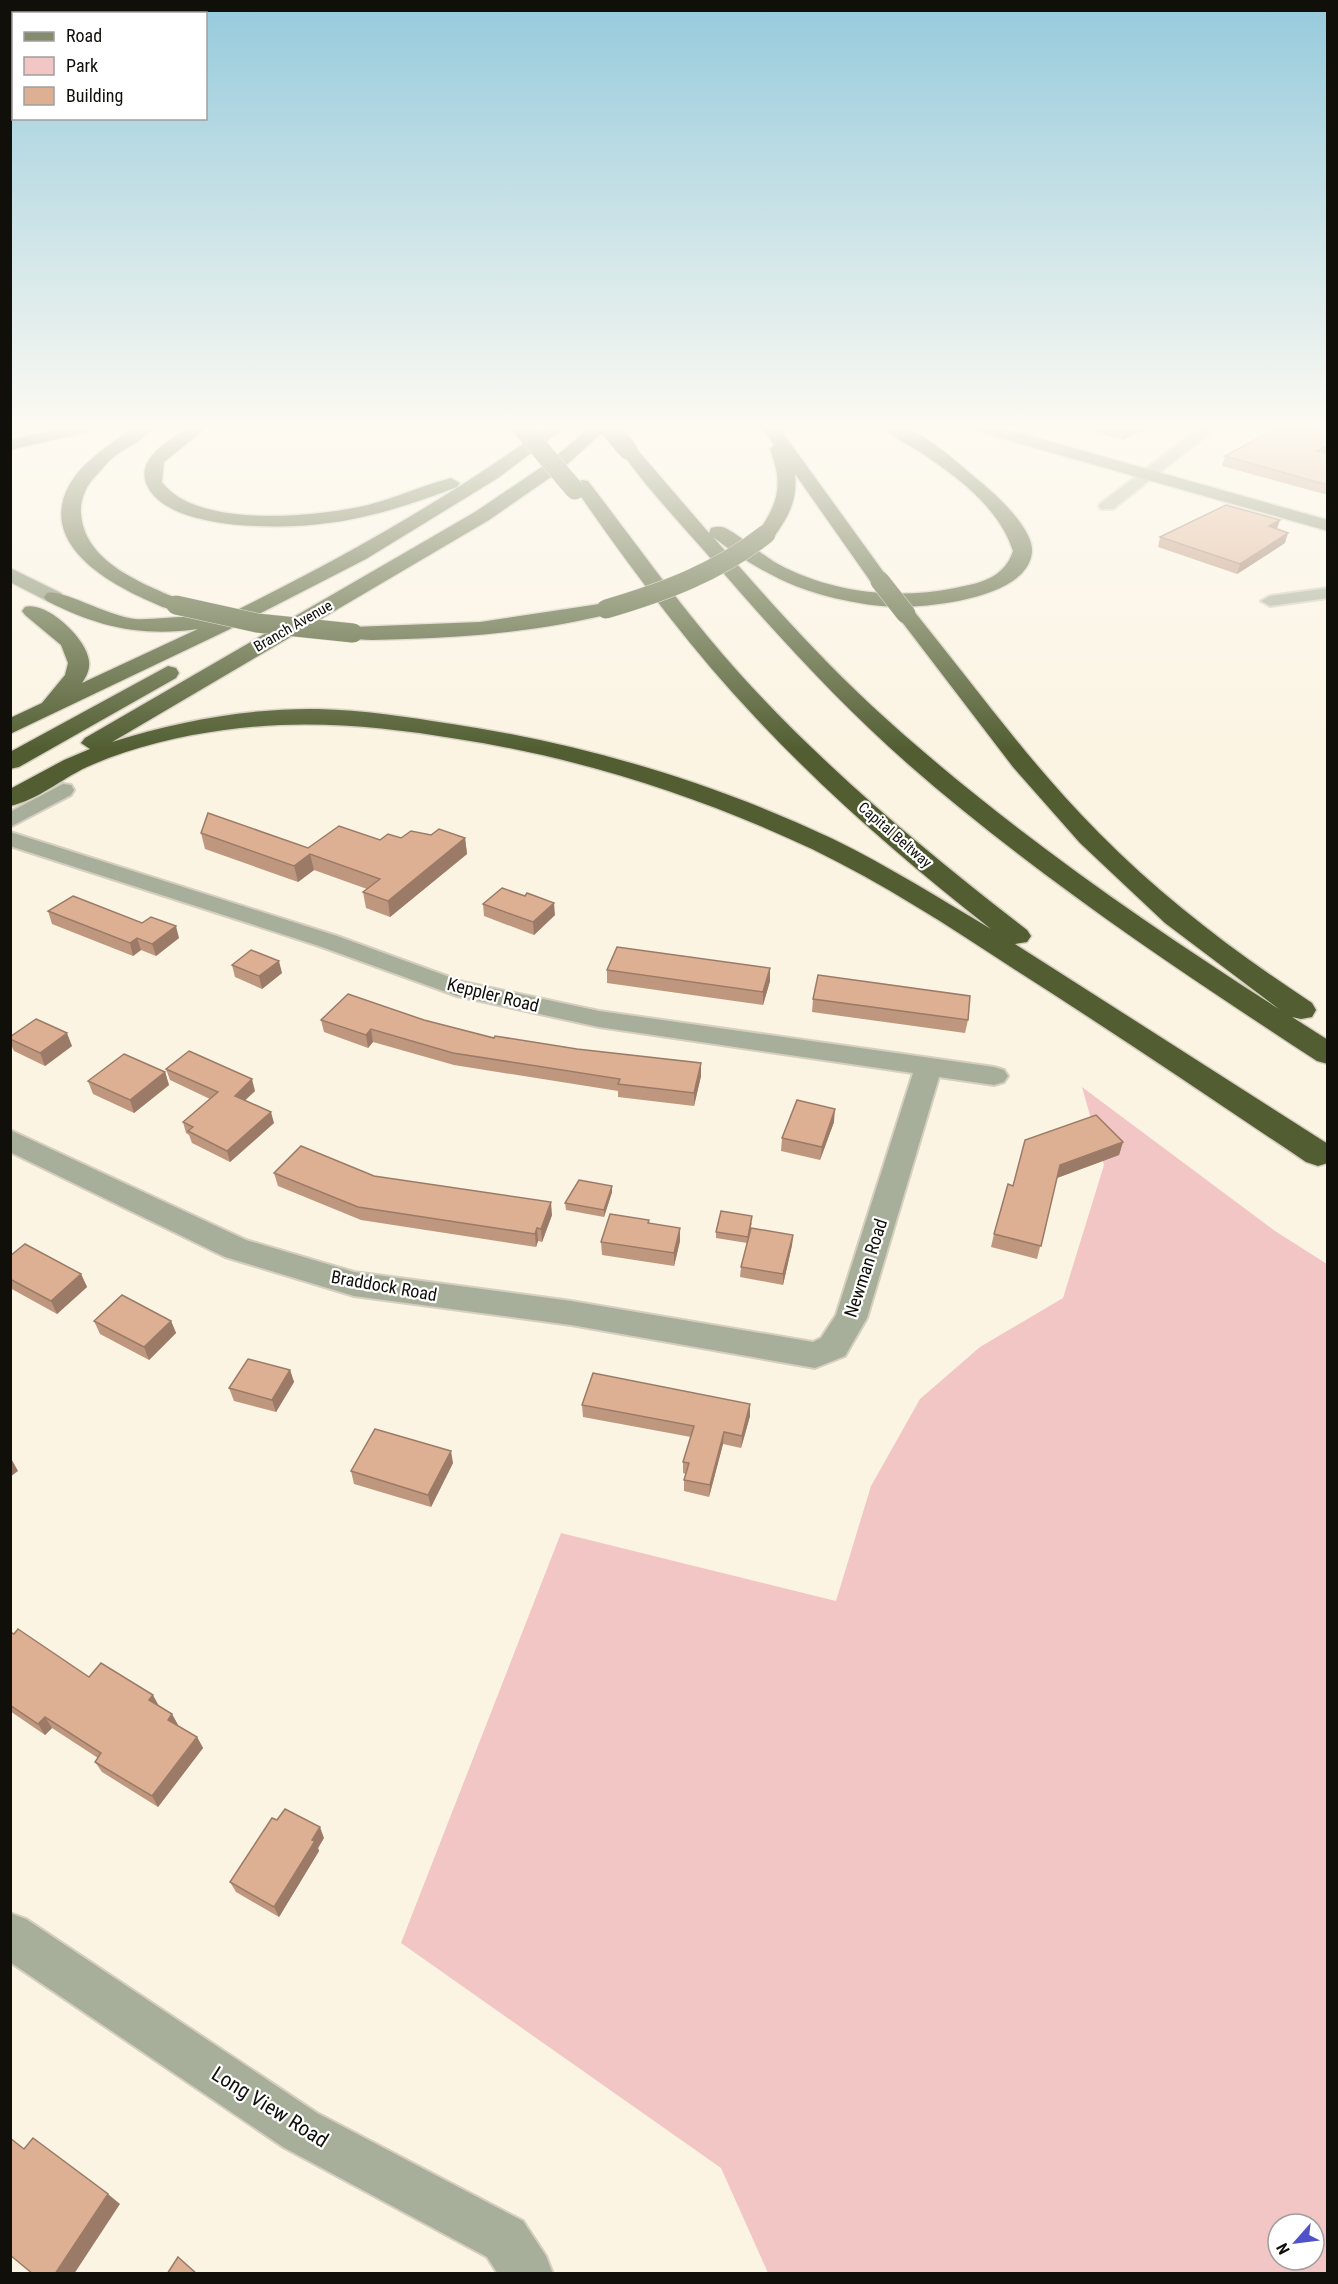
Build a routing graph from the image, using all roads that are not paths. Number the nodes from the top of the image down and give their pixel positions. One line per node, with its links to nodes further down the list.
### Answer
1 (77, 536): 9 (highway, bridge)
2 (390, 536): 18 (highway, Branch Avenue)
3 (421, 536): 21 (highway)
4 (446, 536): 12 (highway, Branch Avenue)
5 (449, 536): 12 (highway)
6 (618, 536): 32 (highway, Capital Beltway)
7 (708, 536): 28 (highway)
8 (723, 536): 11 (highway)
9 (764, 536)
10 (847, 536): 27 (highway, bridge)
11 (1018, 536)
12 (424, 549): 23 (highway, Branch Avenue)
13 (10, 574): 15 (street)
14 (1328, 594): 16 (street)
15 (54, 597): 18 (highway)
16 (1270, 601)
17 (25, 607): 19 (highway)
18 (252, 610): 19 (highway, Branch Avenue)
19 (37, 714): 20 (highway, Branch Avenue)
20 (10, 727)
21 (10, 762)
22 (63, 790): 25 (street)
23 (10, 792)
24 (10, 799): 32 (highway)
25 (10, 821)
26 (10, 838): 29 (street, Keppler Road)
27 (1328, 1028)
28 (1328, 1054)
29 (928, 1067): 30 (street, Keppler Road); 33 (street, Newman Road)
30 (994, 1076)
31 (10, 1140): 33 (street, Braddock Road)
32 (1323, 1157)
33 (712, 1335)
34 (10, 1935): 35 (street, Long View Road)
35 (528, 2274)

